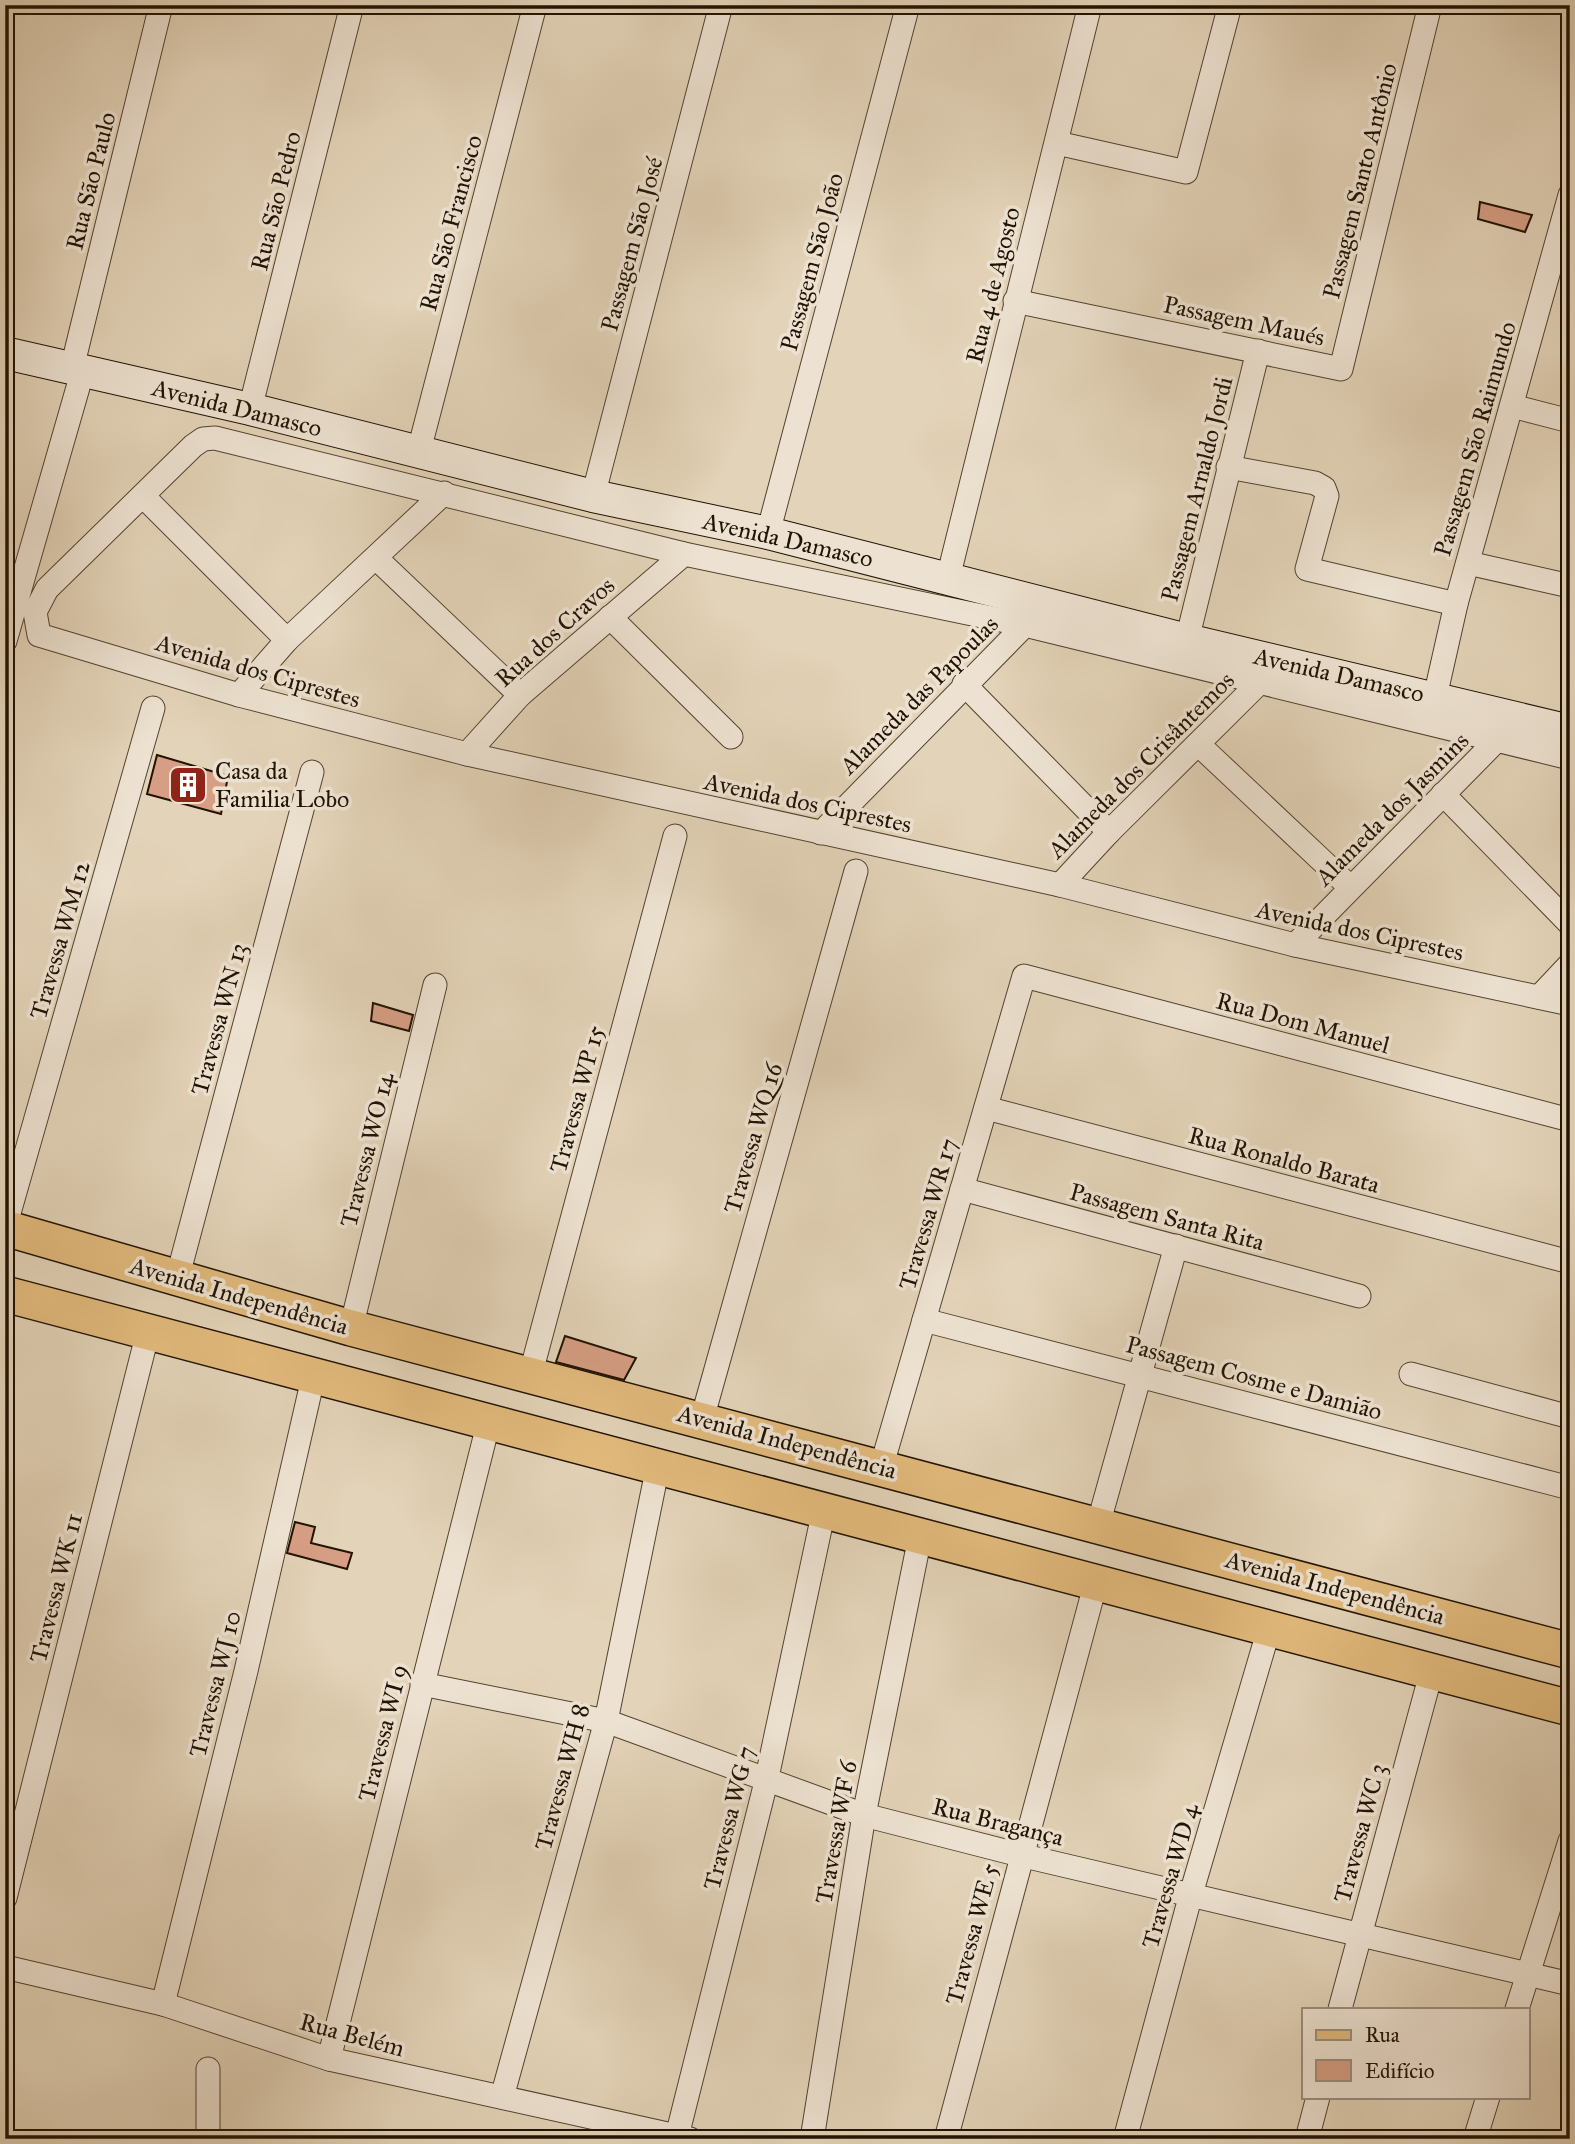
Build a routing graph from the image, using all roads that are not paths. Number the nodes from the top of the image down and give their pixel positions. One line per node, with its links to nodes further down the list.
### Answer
1 (161, 5): 14 (street, Rua São Paulo)
2 (352, 5): 17 (street, Rua São Pedro)
3 (535, 5): 19 (street, Rua São Francisco)
4 (721, 5): 23 (street, Passagem São José)
5 (908, 5): 24 (street, Passagem São João)
6 (1090, 5): 9 (street, Rua 4 de Agosto)
7 (1230, 5): 9 (street)
8 (1430, 5): 15 (street, Passagem Santo Antônio)
9 (1057, 143): 11 (street, Rua 4 de Agosto)
10 (1570, 195): 16 (street, Passagem São Raimundo)
11 (1015, 301): 12 (street, Passagem Maués); 28 (street, Rua 4 de Agosto)
12 (1258, 351): 15 (street, Passagem Maués); 20 (street, Passagem Arnaldo Jordi)
13 (5, 353): 14 (street, Avenida Damasco)
14 (78, 369): 17 (street, Avenida Damasco); 35 (street, Rua São Paulo)
15 (1341, 369)
16 (1512, 406): 18 (street); 27 (street, Passagem São Raimundo)
17 (250, 409): 19 (street, Avenida Damasco)
18 (1570, 421)
19 (418, 454): 23 (street, Avenida Damasco)
20 (1228, 467): 30 (street); 34 (street, Passagem Arnaldo Jordi)
21 (444, 493): 22 (street, Avenida Damasco); 25 (street, Avenida Damasco); 26 (street)
22 (142, 496): 33 (street); 38 (street, Avenida dos Ciprestes)
23 (593, 496): 24 (street, Avenida Damasco)
24 (768, 533): 28 (street, Avenida Damasco)
25 (684, 554): 31 (street, Rua dos Cravos); 32 (street, Avenida Damasco)
26 (376, 558): 33 (street); 39 (street)
27 (1468, 564): 29 (street); 30 (street, Passagem São Raimundo)
28 (948, 578): 34 (street, Avenida Damasco)
29 (1570, 586)
30 (1456, 604): 40 (street, Passagem São Raimundo)
31 (610, 617): 39 (street, Rua dos Cravos); 43 (street)
32 (1025, 625): 36 (street, Avenida Damasco); 37 (street, Alameda das Papoulas)
33 (287, 640): 38 (street)
34 (1187, 640): 40 (street, Avenida Damasco)
35 (5, 641)
36 (1259, 682): 44 (street, Avenida Damasco); 45 (street, Alameda dos Crisântemos)
37 (964, 684): 50 (street, Alameda das Papoulas); 51 (street)
38 (239, 695): 46 (street, Avenida dos Ciprestes)
39 (520, 695): 46 (street, Rua dos Cravos)
40 (1435, 697): 42 (street, Avenida Damasco)
41 (153, 708): 66 (street, Travessa WM 12)
42 (1570, 731)
43 (731, 737)
44 (1497, 740): 47 (street, Avenida Damasco); 49 (street, Alameda dos Jasmins)
45 (1198, 744): 51 (street, Alameda dos Crisântemos); 55 (street)
46 (467, 754): 50 (street, Avenida dos Ciprestes)
47 (1570, 758)
48 (313, 772): 69 (street, Travessa WN 13)
49 (1443, 794): 55 (street, Alameda dos Jasmins); 56 (street)
50 (821, 832): 54 (street, Avenida dos Ciprestes)
51 (1109, 832): 54 (street, Alameda dos Crisântemos)
52 (675, 836): 78 (street, Travessa WP 15)
53 (856, 871): 80 (street, Travessa WQ 16)
54 (1060, 885): 57 (street, Avenida dos Ciprestes)
55 (1350, 887): 57 (street, Alameda dos Jasmins)
56 (1570, 924)
57 (1295, 945): 61 (street, Avenida dos Ciprestes)
58 (1570, 964): 61 (street)
59 (1024, 976): 63 (street, Travessa WR 17); 64 (street, Rua Dom Manuel)
60 (435, 985): 73 (street, Travessa WO 14)
61 (1539, 996): 62 (street, Avenida dos Ciprestes)
62 (1570, 1004)
63 (986, 1108): 65 (street, Travessa WR 17); 68 (street, Rua Ronaldo Barata)
64 (1570, 1120)
65 (962, 1189): 67 (street, Passagem Santa Rita); 72 (street, Travessa WR 17)
66 (5, 1228): 69 (main road, Avenida Independência)
67 (1175, 1246): 71 (street, Passagem Santa Rita); 76 (street)
68 (1570, 1262)
69 (177, 1279): 73 (main road, Avenida Independência)
70 (5, 1294): 74 (main road)
71 (1359, 1296)
72 (924, 1320): 76 (street, Passagem Cosme e Damião); 83 (street, Travessa WR 17)
73 (351, 1328): 78 (main road, Avenida Independência)
74 (148, 1332): 75 (main road); 100 (street, Travessa WK 11)
75 (314, 1374): 81 (main road); 105 (street, Travessa WJ 10)
76 (1140, 1374): 84 (street, Passagem Cosme e Damião); 86 (street)
77 (1411, 1374): 79 (street)
78 (530, 1376): 80 (main road, Avenida Independência)
79 (1570, 1417)
80 (702, 1419): 83 (main road, Avenida Independência)
81 (489, 1421): 82 (main road); 92 (street, Travessa WI 9)
82 (658, 1466): 85 (main road); 94 (street, Travessa WH 8)
83 (881, 1468): 86 (main road, Avenida Independência)
84 (1570, 1488)
85 (824, 1510): 87 (main road); 95 (street, Travessa WG 7)
86 (1098, 1525): 90 (main road, Avenida Independência)
87 (920, 1537): 88 (main road); 96 (street, Travessa WF 6)
88 (1096, 1582): 89 (main road); 98 (street, Travessa WE 5)
89 (1269, 1629): 91 (main road); 99 (street, Travessa WD 4)
90 (1570, 1651)
91 (1432, 1670): 93 (main road); 101 (street, Travessa WC 3)
92 (422, 1684): 94 (street, Rua Bragança); 108 (street, Travessa WI 9)
93 (1570, 1708)
94 (606, 1721): 95 (street, Rua Bragança); 110 (street, Travessa WH 8)
95 (766, 1782): 96 (street, Rua Bragança); 113 (street, Travessa WG 7)
96 (864, 1815): 98 (street, Rua Bragança); 115 (street, Travessa WF 6)
97 (1570, 1840): 103 (street)
98 (1020, 1855): 99 (street, Rua Bragança); 116 (street, Travessa WE 5)
99 (1191, 1894): 101 (street, Rua Bragança); 117 (street, Travessa WD 4)
100 (5, 1898)
101 (1360, 1934): 103 (street, Rua Bragança); 106 (street, Travessa WC 3)
102 (5, 1967): 105 (street, Rua Belém)
103 (1528, 1973): 104 (street, Rua Bragança); 107 (street)
104 (1570, 1984)
105 (163, 2004): 108 (street, Rua Belém)
106 (1340, 2008)
107 (1517, 2008)
108 (329, 2059): 110 (street, Rua Belém)
109 (208, 2069): 114 (street)
110 (502, 2097): 113 (street, Rua Belém)
111 (1318, 2098): 118 (street)
112 (1489, 2098): 119 (street)
113 (683, 2137)
114 (208, 2139)
115 (811, 2139)
116 (946, 2139)
117 (1125, 2139)
118 (1307, 2139)
119 (1475, 2139)

